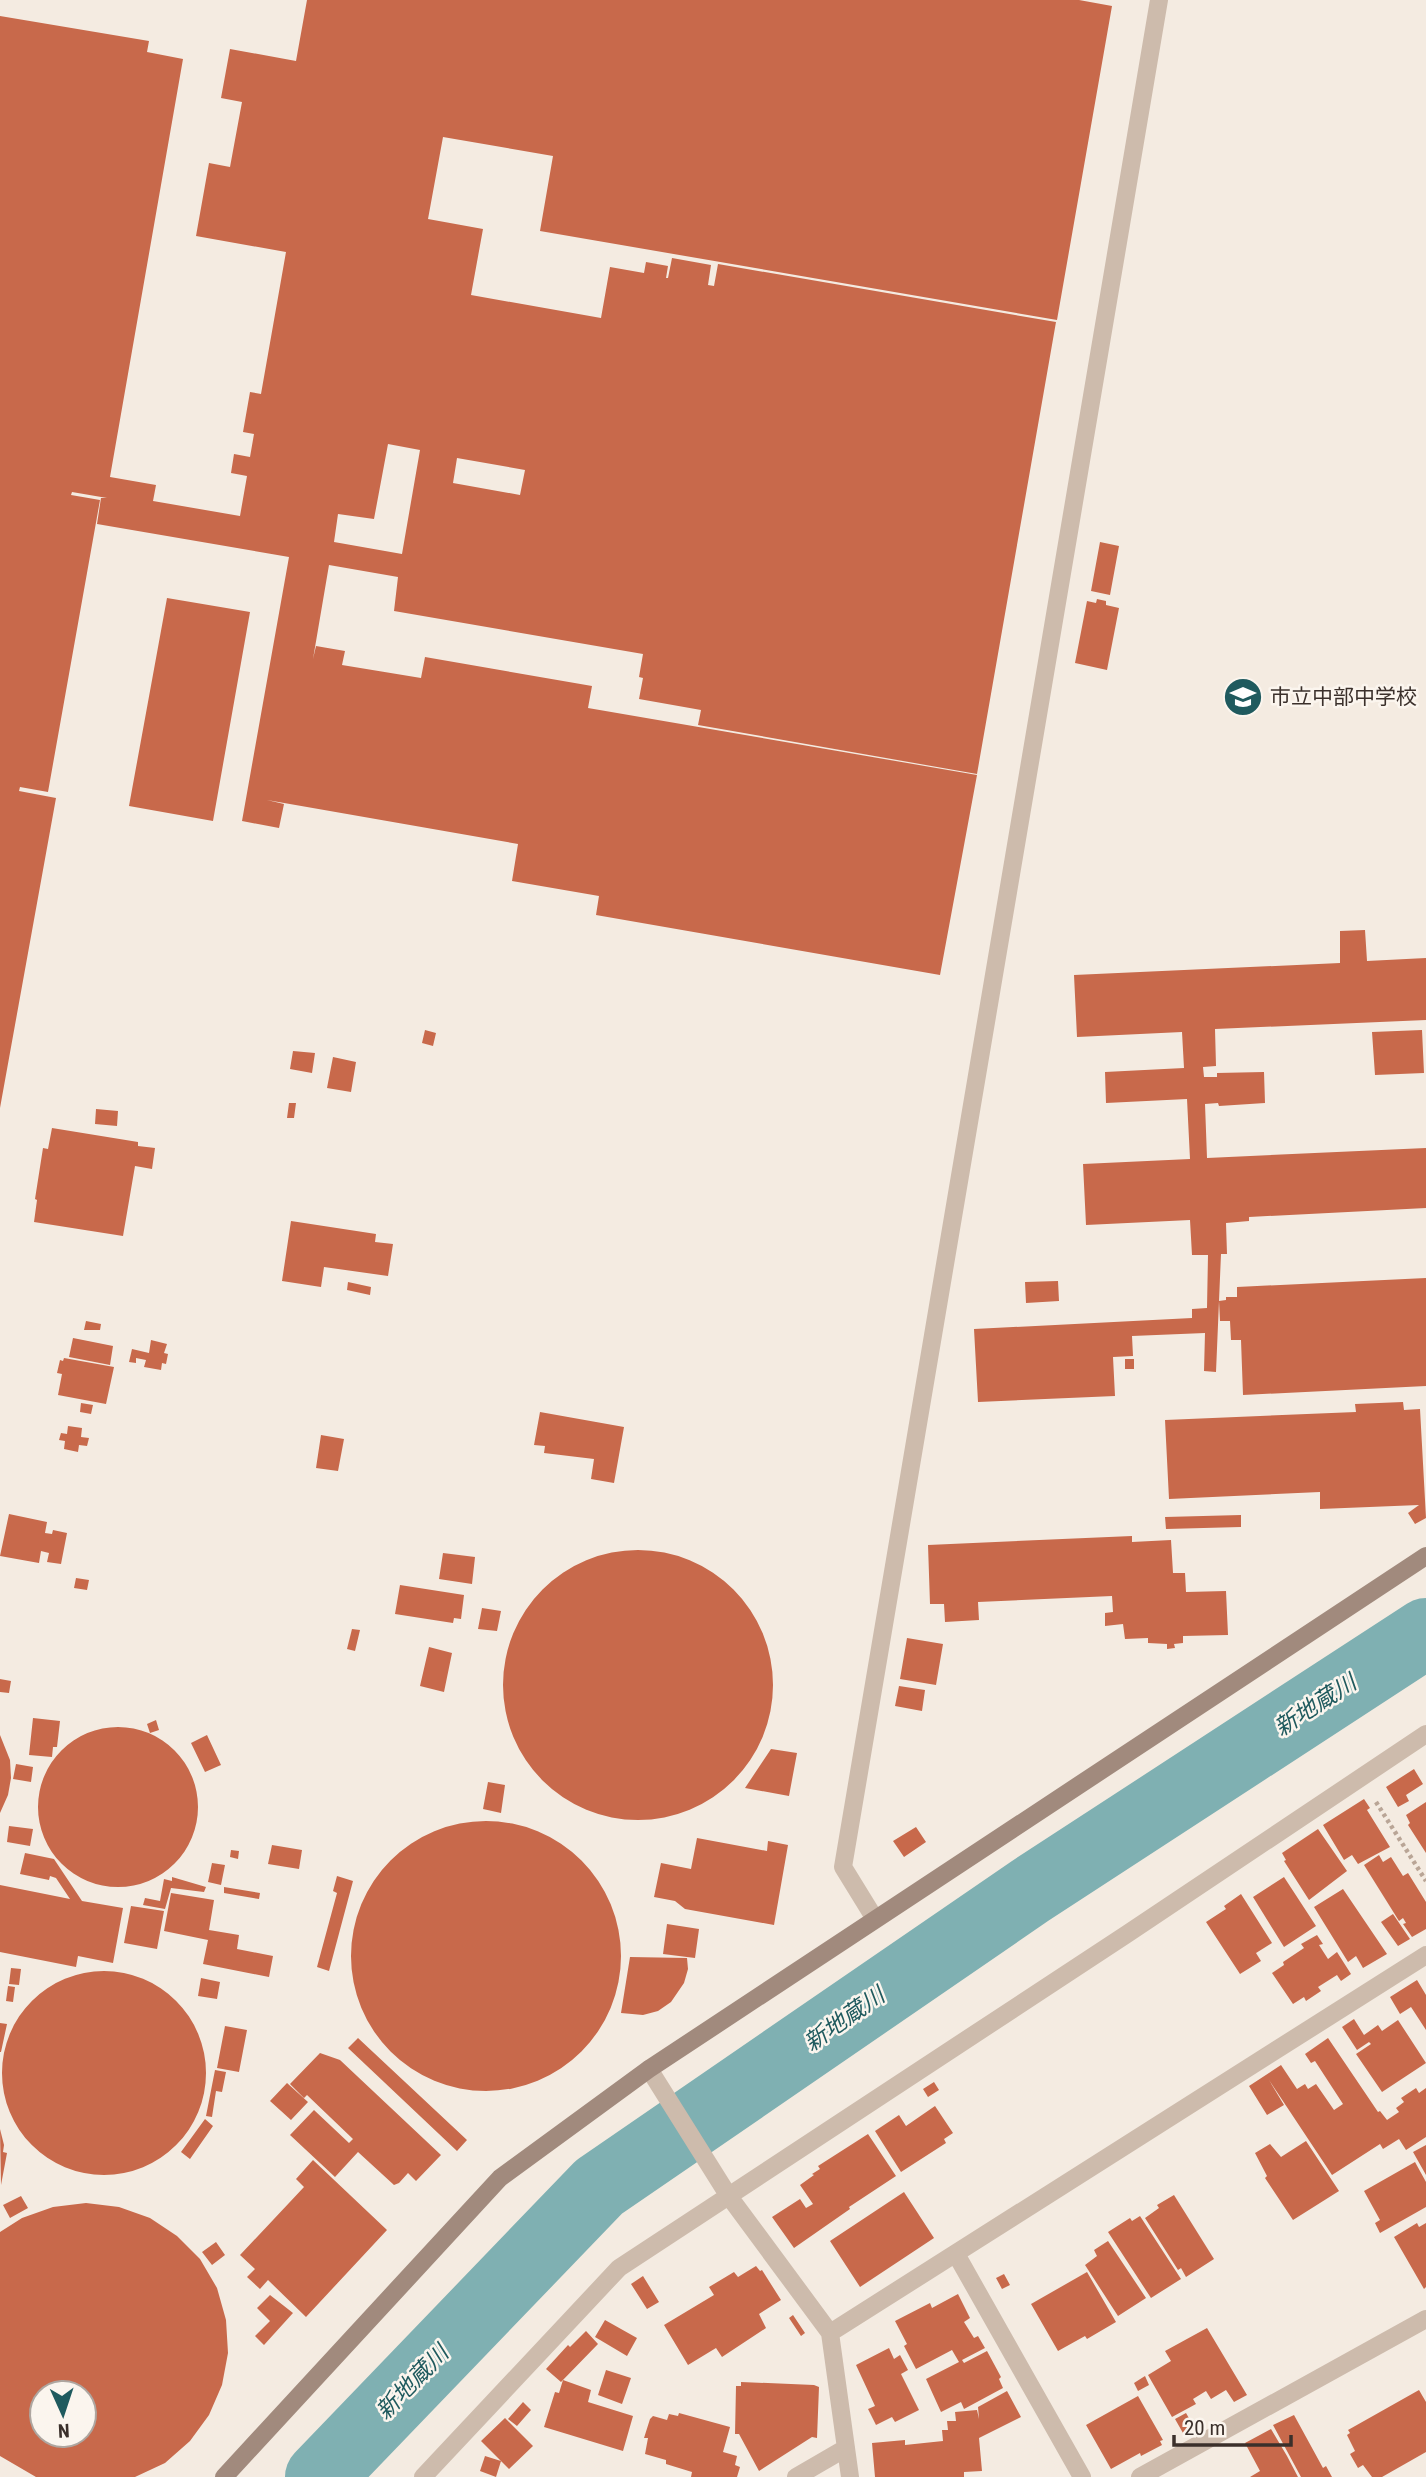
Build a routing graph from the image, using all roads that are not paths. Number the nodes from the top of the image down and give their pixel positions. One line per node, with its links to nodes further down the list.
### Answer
1 (1159, 0): 4 (street)
2 (1426, 1556): 4 (street)
3 (1426, 1734): 7 (street)
4 (875, 1919): 6 (street)
5 (1426, 1955): 8 (street)
6 (649, 2069): 7 (street); 12 (street)
7 (728, 2195): 10 (street); 13 (street)
8 (957, 2254): 10 (street); 16 (street)
9 (1426, 2319): 17 (street)
10 (830, 2333): 11 (street)
11 (846, 2448): 14 (street); 15 (street)
12 (224, 2477)
13 (424, 2477)
14 (796, 2477)
15 (850, 2477)
16 (1082, 2477)
17 (1140, 2477)

